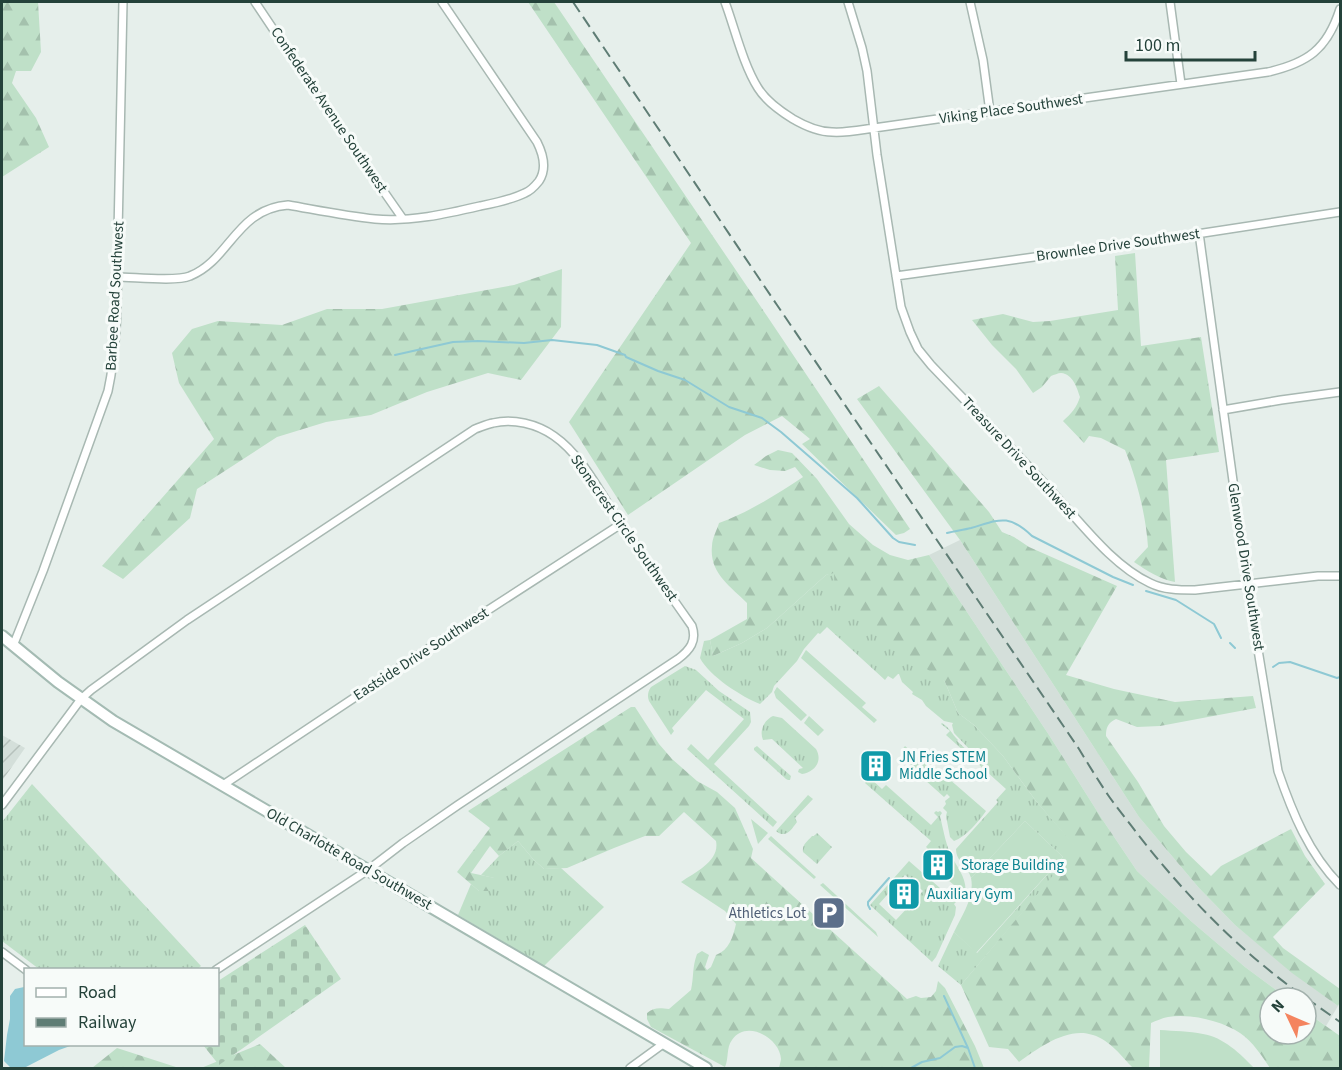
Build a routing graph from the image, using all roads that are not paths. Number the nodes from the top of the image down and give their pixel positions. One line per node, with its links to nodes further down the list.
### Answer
1 (123, 2): 16 (street, Barbee Road Southwest)
2 (255, 2): 13 (street, Confederate Avenue Southwest)
3 (442, 2): 13 (street)
4 (725, 2): 11 (street, Viking Place Southwest)
5 (848, 2): 11 (street, Treasure Drive Southwest)
6 (970, 2): 10 (street)
7 (1170, 2): 9 (street)
8 (1341, 9): 9 (street, Viking Place Southwest)
9 (1182, 84): 10 (street, Viking Place Southwest)
10 (990, 111): 11 (street, Viking Place Southwest)
11 (874, 128): 15 (street, Treasure Drive Southwest)
12 (1341, 212): 14 (street, Brownlee Drive Southwest)
13 (403, 219): 16 (street)
14 (1199, 233): 15 (street, Brownlee Drive Southwest); 18 (street, Glenwood Drive Southwest)
15 (896, 276): 21 (street, Treasure Drive Southwest)
16 (117, 277): 23 (street, Barbee Road Southwest)
17 (1341, 392): 18 (street)
18 (1222, 410): 21 (street, Glenwood Drive Southwest)
19 (621, 524): 24 (street, Stonecrest Circle Southwest); 25 (street, Eastside Drive Southwest); 27 (street, Stonecrest Circle Southwest)
20 (1341, 576): 21 (street, Treasure Drive Southwest)
21 (1247, 583): 28 (street, Glenwood Drive Southwest)
22 (2, 636): 23 (main road, Old Charlotte Road Southwest)
23 (13, 646): 24 (main road, Old Charlotte Road Southwest)
24 (81, 699): 25 (main road, Old Charlotte Road Southwest); 26 (street, Stonecrest Circle Southwest)
25 (223, 785): 27 (main road, Old Charlotte Road Southwest)
26 (2, 805)
27 (368, 870): 31 (street, Stonecrest Circle Southwest); 32 (main road, Old Charlotte Road Southwest)
28 (1341, 885)
29 (2, 952): 30 (street)
30 (24, 968)
31 (218, 968)
32 (663, 1044): 33 (street); 34 (main road, Old Charlotte Road Southwest)
33 (630, 1068)
34 (706, 1068)

